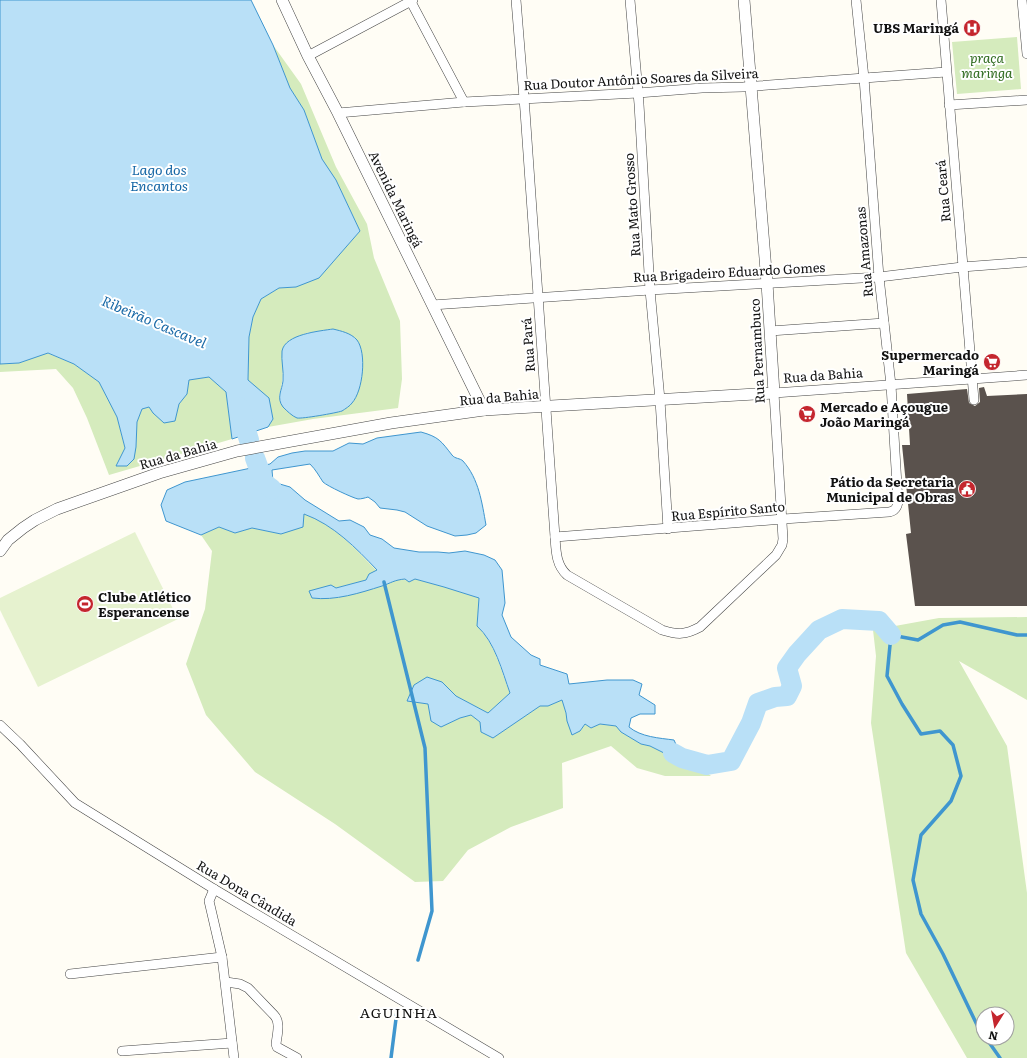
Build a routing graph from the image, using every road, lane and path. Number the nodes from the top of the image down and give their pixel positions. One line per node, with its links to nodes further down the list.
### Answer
1 (282, 0): 10 (street, Avenida Maringá)
2 (411, 0): 10 (street); 17 (street)
3 (516, 0): 15 (street, Rua Pará)
4 (630, 0): 14 (street, Rua Mato Grosso)
5 (744, 0): 13 (street, Rua Pernambuco)
6 (856, 0): 12 (street, Rua Amazonas)
7 (941, 0): 11 (street, Rua Ceará)
8 (1022, 0): 9 (street)
9 (1027, 54)
10 (308, 56): 19 (street, Avenida Maringá)
11 (946, 72): 12 (street, Rua Doutor Antônio Soares da Silveira); 18 (street, Rua Ceará)
12 (864, 78): 13 (street, Rua Doutor Antônio Soares da Silveira); 22 (street, Rua Amazonas)
13 (750, 87): 14 (street, Rua Doutor Antônio Soares da Silveira); 23 (street, Rua Pernambuco)
14 (638, 93): 15 (street, Rua Doutor Antônio Soares da Silveira); 24 (street, Rua Mato Grosso)
15 (524, 99): 17 (street, Rua Doutor Antônio Soares da Silveira); 25 (street, Rua Pará)
16 (1027, 100): 18 (street)
17 (464, 102): 19 (street, Rua Doutor Antônio Soares da Silveira)
18 (949, 105): 21 (street, Rua Ceará)
19 (338, 113): 26 (street, Avenida Maringá)
20 (1027, 262): 21 (street, Rua Brigadeiro Eduardo Gomes)
21 (962, 267): 22 (street, Rua Brigadeiro Eduardo Gomes); 30 (street, Rua Ceará)
22 (879, 277): 23 (street, Rua Brigadeiro Eduardo Gomes); 27 (street, Rua Amazonas)
23 (767, 283): 24 (street, Rua Brigadeiro Eduardo Gomes); 28 (street, Rua Pernambuco)
24 (650, 290): 25 (street, Rua Brigadeiro Eduardo Gomes); 33 (street, Rua Mato Grosso)
25 (537, 298): 26 (street, Rua Brigadeiro Eduardo Gomes); 35 (street, Rua Pará)
26 (432, 305): 36 (street, Avenida Maringá)
27 (884, 323): 28 (street); 31 (street, Rua Amazonas)
28 (770, 331): 32 (street, Rua Pernambuco)
29 (1027, 375): 30 (street, Rua da Bahia)
30 (972, 379): 31 (street, Rua da Bahia); 34 (street, Rua Ceará)
31 (890, 385): 32 (street, Rua da Bahia); 37 (street, Rua Amazonas)
32 (774, 392): 33 (street, Rua da Bahia); 38 (street, Rua Pernambuco)
33 (660, 400): 35 (street, Rua da Bahia); 39 (street, Rua Mato Grosso)
34 (974, 400)
35 (546, 407): 36 (street, Rua da Bahia); 40 (street, Rua Pará)
36 (484, 410): 41 (street, Rua da Bahia)
37 (898, 502): 38 (street, Rua Espírito Santo)
38 (783, 519): 39 (street, Rua Espírito Santo); 42 (street, Rua Pernambuco)
39 (668, 529): 40 (street, Rua Espírito Santo)
40 (554, 537): 42 (street, Rua Pará)
41 (0, 551)
42 (662, 630)
43 (0, 725): 44 (street, Rua Dona Cândida)
44 (214, 889): 45 (street); 52 (street, Rua Dona Cândida)
45 (222, 957): 46 (street); 47 (street)
46 (70, 974)
47 (226, 982): 48 (street); 51 (street)
48 (232, 1043): 49 (street); 50 (street)
49 (122, 1051)
50 (234, 1058)
51 (297, 1058)
52 (499, 1058)

